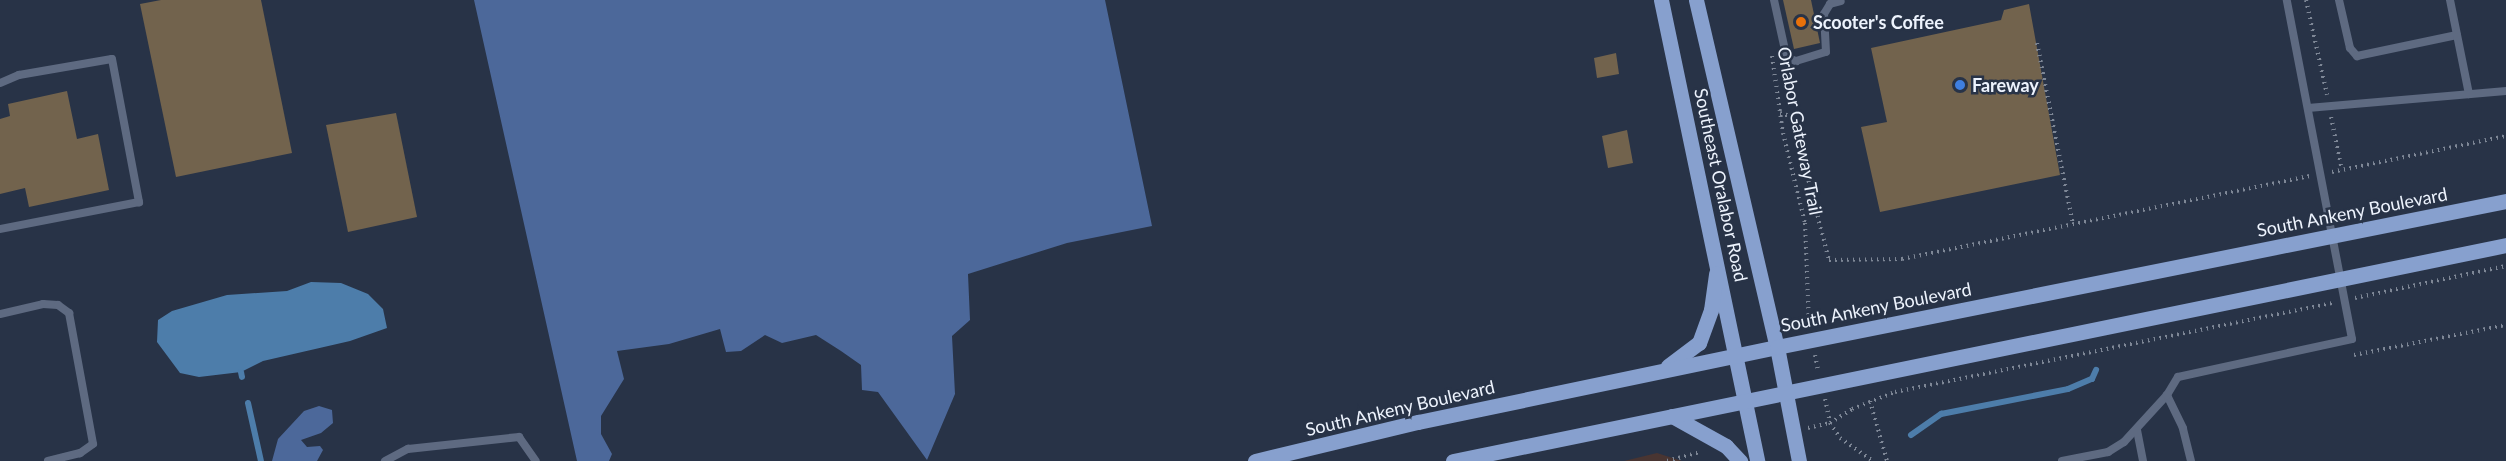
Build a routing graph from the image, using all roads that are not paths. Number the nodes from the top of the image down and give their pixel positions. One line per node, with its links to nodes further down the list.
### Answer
1 (1661, 0): 17 (main road, Southeast Oralabor Road)
2 (1696, 0): 20 (main road, Southeast Oralabor Road)
3 (1774, 0): 7 (lane)
4 (2287, 0): 12 (lane)
5 (2339, 0): 8 (lane)
6 (2450, 0): 8 (lane)
7 (1841, 1)
8 (2457, 35): 11 (lane)
9 (0, 83): 14 (lane)
10 (2506, 91): 11 (lane)
11 (2469, 94): 12 (lane)
12 (2308, 108): 15 (lane)
13 (2506, 201): 15 (main road, South Ankeny Boulevard)
14 (0, 230)
15 (2333, 236): 18 (lane); 20 (main road, South Ankeny Boulevard)
16 (2506, 245): 18 (main road)
17 (1718, 260): 21 (main road, Southeast Oralabor Road); 22 (main road)
18 (2340, 279): 23 (main road); 24 (lane)
19 (0, 314): 28 (lane)
20 (1776, 347): 21 (main road, South Ankeny Boulevard); 23 (main road, Southeast Oralabor Road)
21 (1737, 355): 22 (main road, South Ankeny Boulevard); 25 (main road, Southeast Oralabor Road)
22 (1661, 371): 31 (main road, South Ankeny Boulevard)
23 (1785, 392): 25 (main road); 35 (main road, Southeast Oralabor Road)
24 (2167, 395): 27 (lane); 38 (lane)
25 (1745, 401): 26 (main road); 34 (main road, Southeast Oralabor Road)
26 (1672, 416): 32 (main road); 33 (main road)
27 (2137, 430): 36 (lane); 37 (lane)
28 (48, 461)
29 (385, 461): 30 (lane)
30 (536, 461)
31 (1255, 461)
32 (1454, 461)
33 (1740, 461)
34 (1757, 461)
35 (1798, 461)
36 (2061, 461)
37 (2143, 461)
38 (2191, 461)

